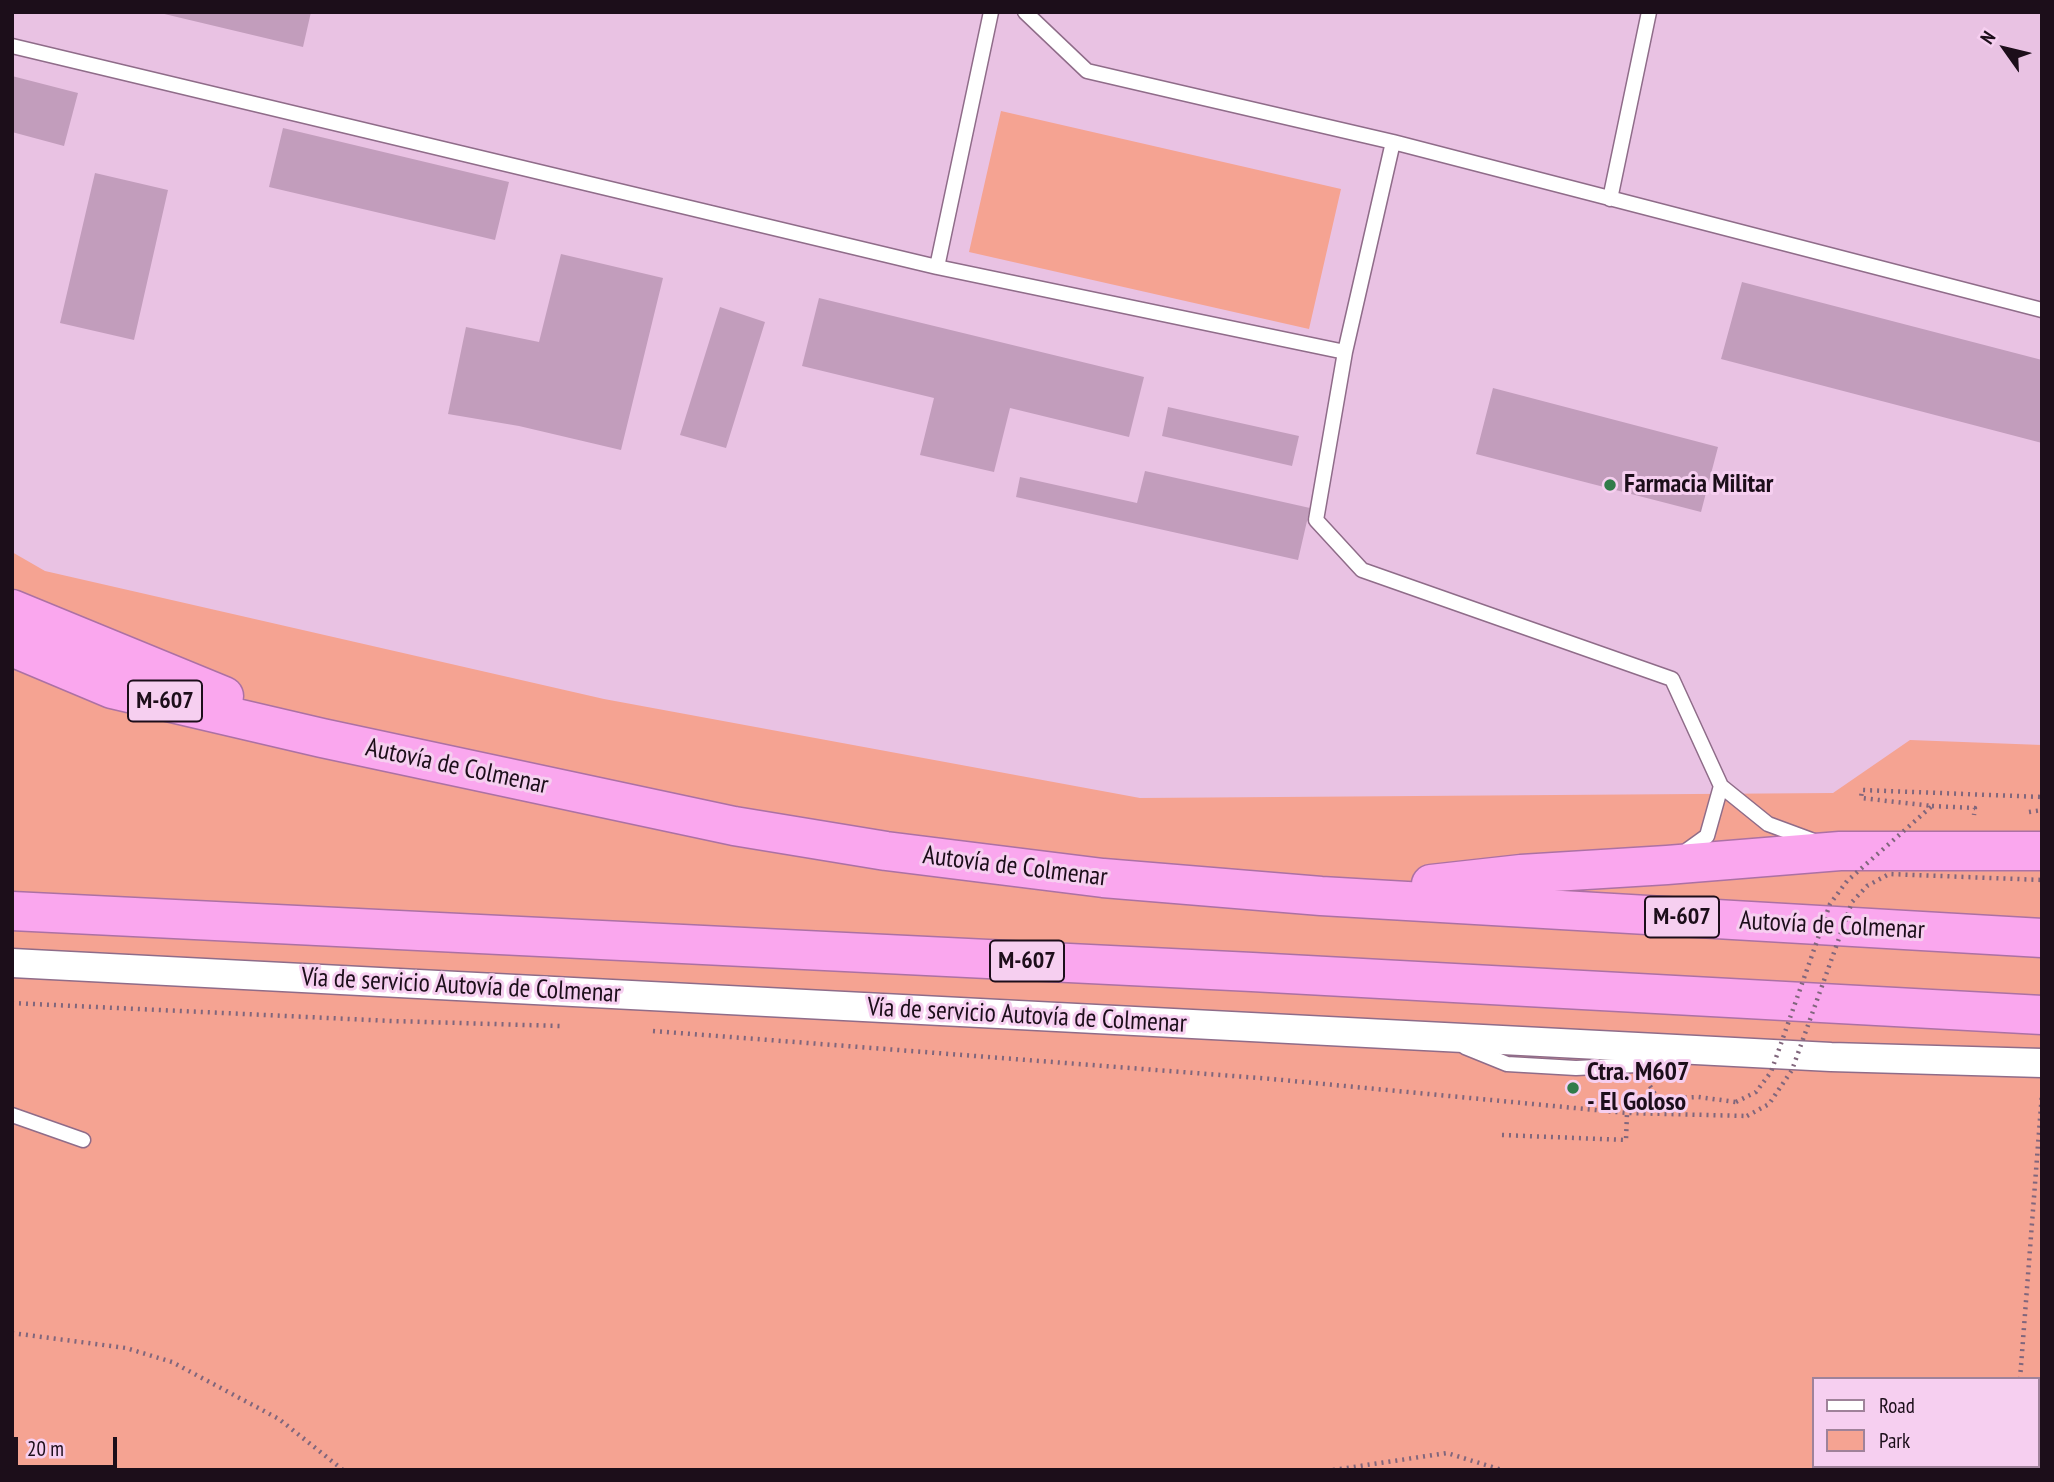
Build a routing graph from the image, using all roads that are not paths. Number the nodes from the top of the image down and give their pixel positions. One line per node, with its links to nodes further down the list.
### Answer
1 (991, 12): 7 (lane)
2 (1025, 12): 5 (lane)
3 (1649, 12): 6 (lane)
4 (12, 46): 7 (lane)
5 (1393, 142): 6 (lane); 9 (lane)
6 (1610, 199): 8 (lane)
7 (937, 267): 9 (lane)
8 (2042, 310)
9 (1345, 352): 13 (lane)
10 (12, 609): 12 (highway)
11 (12, 647): 12 (highway, Autovía de Colmenar / M-607)
12 (323, 738): 17 (highway, Autovía de Colmenar / M-607)
13 (1721, 786): 15 (lane); 16 (lane)
14 (2042, 850): 15 (highway)
15 (1840, 851): 16 (highway)
16 (1667, 865): 17 (highway)
17 (1321, 895): 19 (highway, Autovía de Colmenar / M-607)
18 (12, 911): 21 (highway, M-607)
19 (2042, 938)
20 (12, 963): 22 (street, Vía de servicio Autovía de Colmenar)
21 (2042, 1015)
22 (1441, 1037): 23 (street, Vía de servicio Autovía de Colmenar); 23 (lane)
23 (1672, 1048): 24 (street, Vía de servicio Autovía de Colmenar)
24 (2042, 1063)
25 (12, 1115): 26 (lane)
26 (83, 1140)

